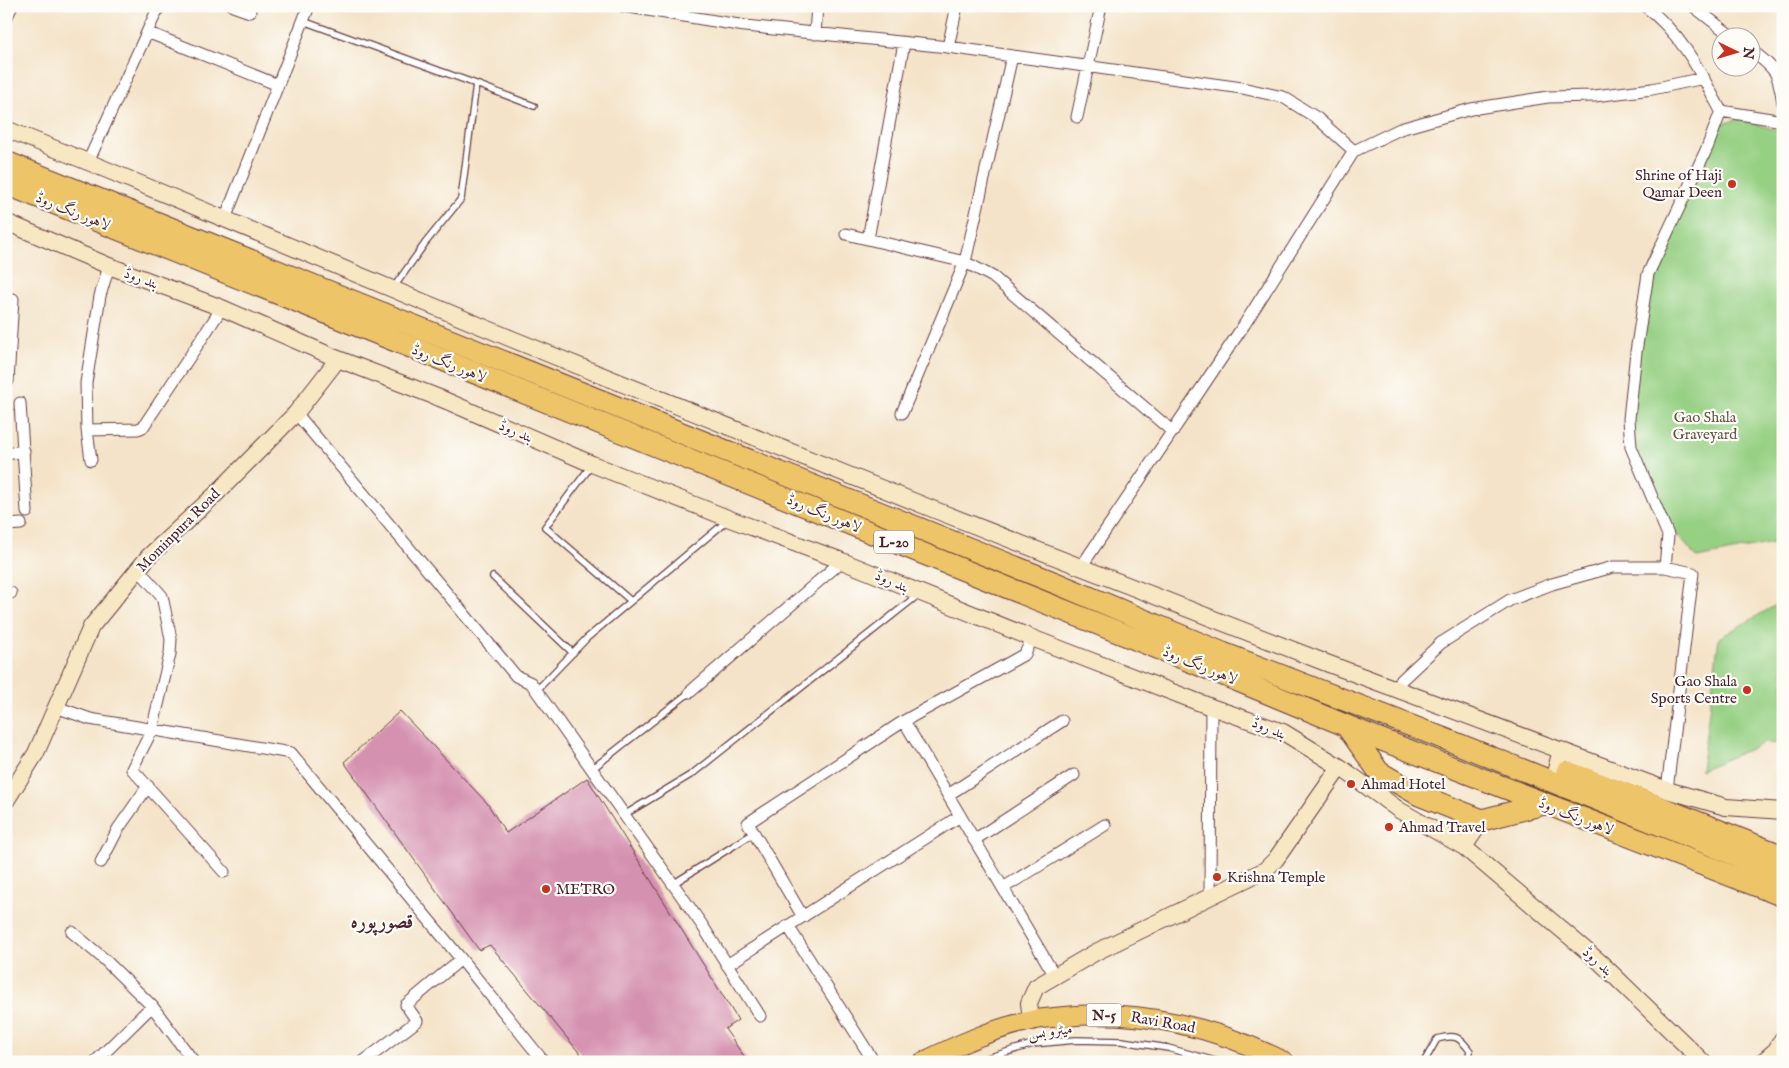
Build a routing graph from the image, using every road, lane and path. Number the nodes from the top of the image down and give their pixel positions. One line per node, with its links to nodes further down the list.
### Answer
1 (12, 6): 12 (street)
2 (159, 6): 15 (street)
3 (232, 6): 11 (street)
4 (308, 6): 13 (street)
5 (623, 6): 16 (street)
6 (817, 6): 16 (street)
7 (957, 6): 18 (street)
8 (1101, 6): 21 (street)
9 (1645, 6): 22 (street)
10 (1693, 6): 14 (street)
11 (250, 12)
12 (6, 18)
13 (303, 21): 23 (lane); 24 (street)
14 (1721, 28)
15 (147, 32): 24 (street); 33 (street)
16 (815, 34): 17 (street)
17 (904, 43): 18 (street); 38 (street)
18 (948, 47): 19 (street)
19 (1012, 56): 21 (street); 39 (street)
20 (1762, 59): 25 (street)
21 (1087, 66): 28 (street); 31 (street)
22 (1704, 78): 27 (street); 31 (street)
23 (476, 84): 26 (lane); 41 (lane)
24 (278, 85): 35 (street)
25 (1783, 103)
26 (534, 106)
27 (1721, 111): 29 (street); 61 (street)
28 (1077, 117)
29 (1783, 121)
30 (6, 129): 33 (main road)
31 (1354, 151): 50 (street)
32 (6, 162): 77 (highway, لاہور رنگ روڈ / L-20)
33 (88, 162): 35 (main road)
34 (6, 184): 75 (highway, لاہور رنگ روڈ / L-20)
35 (225, 220): 41 (main road)
36 (6, 222): 40 (main road, بند روڈ)
37 (846, 234): 38 (street)
38 (868, 239): 39 (street)
39 (965, 262): 48 (street); 50 (street)
40 (109, 266): 43 (main road, بند روڈ); 49 (street)
41 (393, 289): 60 (main road)
42 (12, 299): 45 (street)
43 (222, 308): 44 (main road, بند روڈ); 49 (street)
44 (338, 359): 47 (main road, Mominpura Road); 54 (main road, بند روڈ)
45 (6, 381)
46 (20, 404): 51 (street)
47 (296, 413): 62 (main road, Mominpura Road); 69 (street)
48 (902, 413)
49 (87, 430): 53 (street)
50 (1173, 432): 60 (street)
51 (24, 451): 52 (street); 55 (street)
52 (6, 454)
53 (91, 460)
54 (592, 464): 56 (main road, بند روڈ); 65 (lane)
55 (27, 512)
56 (730, 519): 59 (main road, بند روڈ); 65 (lane)
57 (21, 524): 58 (street)
58 (6, 525)
59 (842, 561): 64 (main road, بند روڈ); 70 (street)
60 (1081, 567): 68 (main road)
61 (1666, 567): 68 (street); 83 (street)
62 (138, 569): 71 (main road, Mominpura Road); 76 (street)
63 (492, 577): 67 (lane)
64 (920, 593): 66 (main road, بند روڈ); 88 (lane)
65 (631, 601): 67 (lane)
66 (1032, 638): 72 (main road, بند روڈ); 73 (street)
67 (572, 653): 69 (lane)
68 (1393, 688): 78 (main road)
69 (536, 691): 80 (street)
70 (690, 692): 80 (lane)
71 (56, 707): 76 (street); 85 (main road, Mominpura Road)
72 (1211, 707): 79 (main road, بند روڈ); 101 (street)
73 (904, 721): 84 (street); 92 (street)
74 (1062, 721): 84 (street)
75 (1347, 726): 86 (highway, لاہور رنگ روڈ / L-20); 90 (highway)
76 (152, 730): 82 (street); 106 (street)
77 (1458, 744): 78 (highway); 98 (highway, لاہور رنگ روڈ / L-20)
78 (1559, 759): 83 (main road); 95 (highway)
79 (1340, 767): 94 (main road, بند روڈ); 101 (main road)
80 (592, 769): 88 (street)
81 (1074, 774): 93 (street)
82 (148, 786): 96 (street); 97 (street)
83 (1667, 790): 87 (main road)
84 (948, 794): 89 (street)
85 (6, 801)
86 (1544, 804): 90 (highway); 102 (highway, لاہور رنگ روڈ / L-20)
87 (1783, 811)
88 (624, 815): 99 (street)
89 (960, 816): 93 (street); 103 (street)
90 (1482, 820): 94 (main road)
91 (1105, 825): 100 (street)
92 (754, 833): 99 (lane); 103 (street)
93 (974, 840): 100 (street)
94 (1464, 847): 124 (main road, بند روڈ)
95 (1783, 856)
96 (101, 862)
97 (224, 872)
98 (1783, 874)
99 (672, 884): 107 (street)
100 (1003, 888): 108 (street)
101 (1210, 896): 108 (main road)
102 (1783, 896)
103 (803, 917): 104 (street)
104 (788, 926): 107 (street); 117 (street)
105 (72, 932): 109 (street)
106 (461, 959): 115 (street); 116 (street)
107 (727, 966): 110 (street)
108 (1055, 976): 111 (main road)
109 (152, 1006): 113 (street); 114 (street)
110 (760, 1016)
111 (1031, 1020): 118 (main road, Ravi Road / N-5); 121 (main road, Ravi Road / N-5)
112 (1783, 1038): 125 (main road)
113 (95, 1062)
114 (194, 1062)
115 (363, 1062)
116 (544, 1062)
117 (874, 1062)
118 (923, 1062)
119 (974, 1062): 120 (lane, میٹرو بس)
120 (1219, 1062)
121 (1285, 1062)
122 (1424, 1062): 123 (lane)
123 (1468, 1062)
124 (1704, 1062)
125 (1762, 1062)

